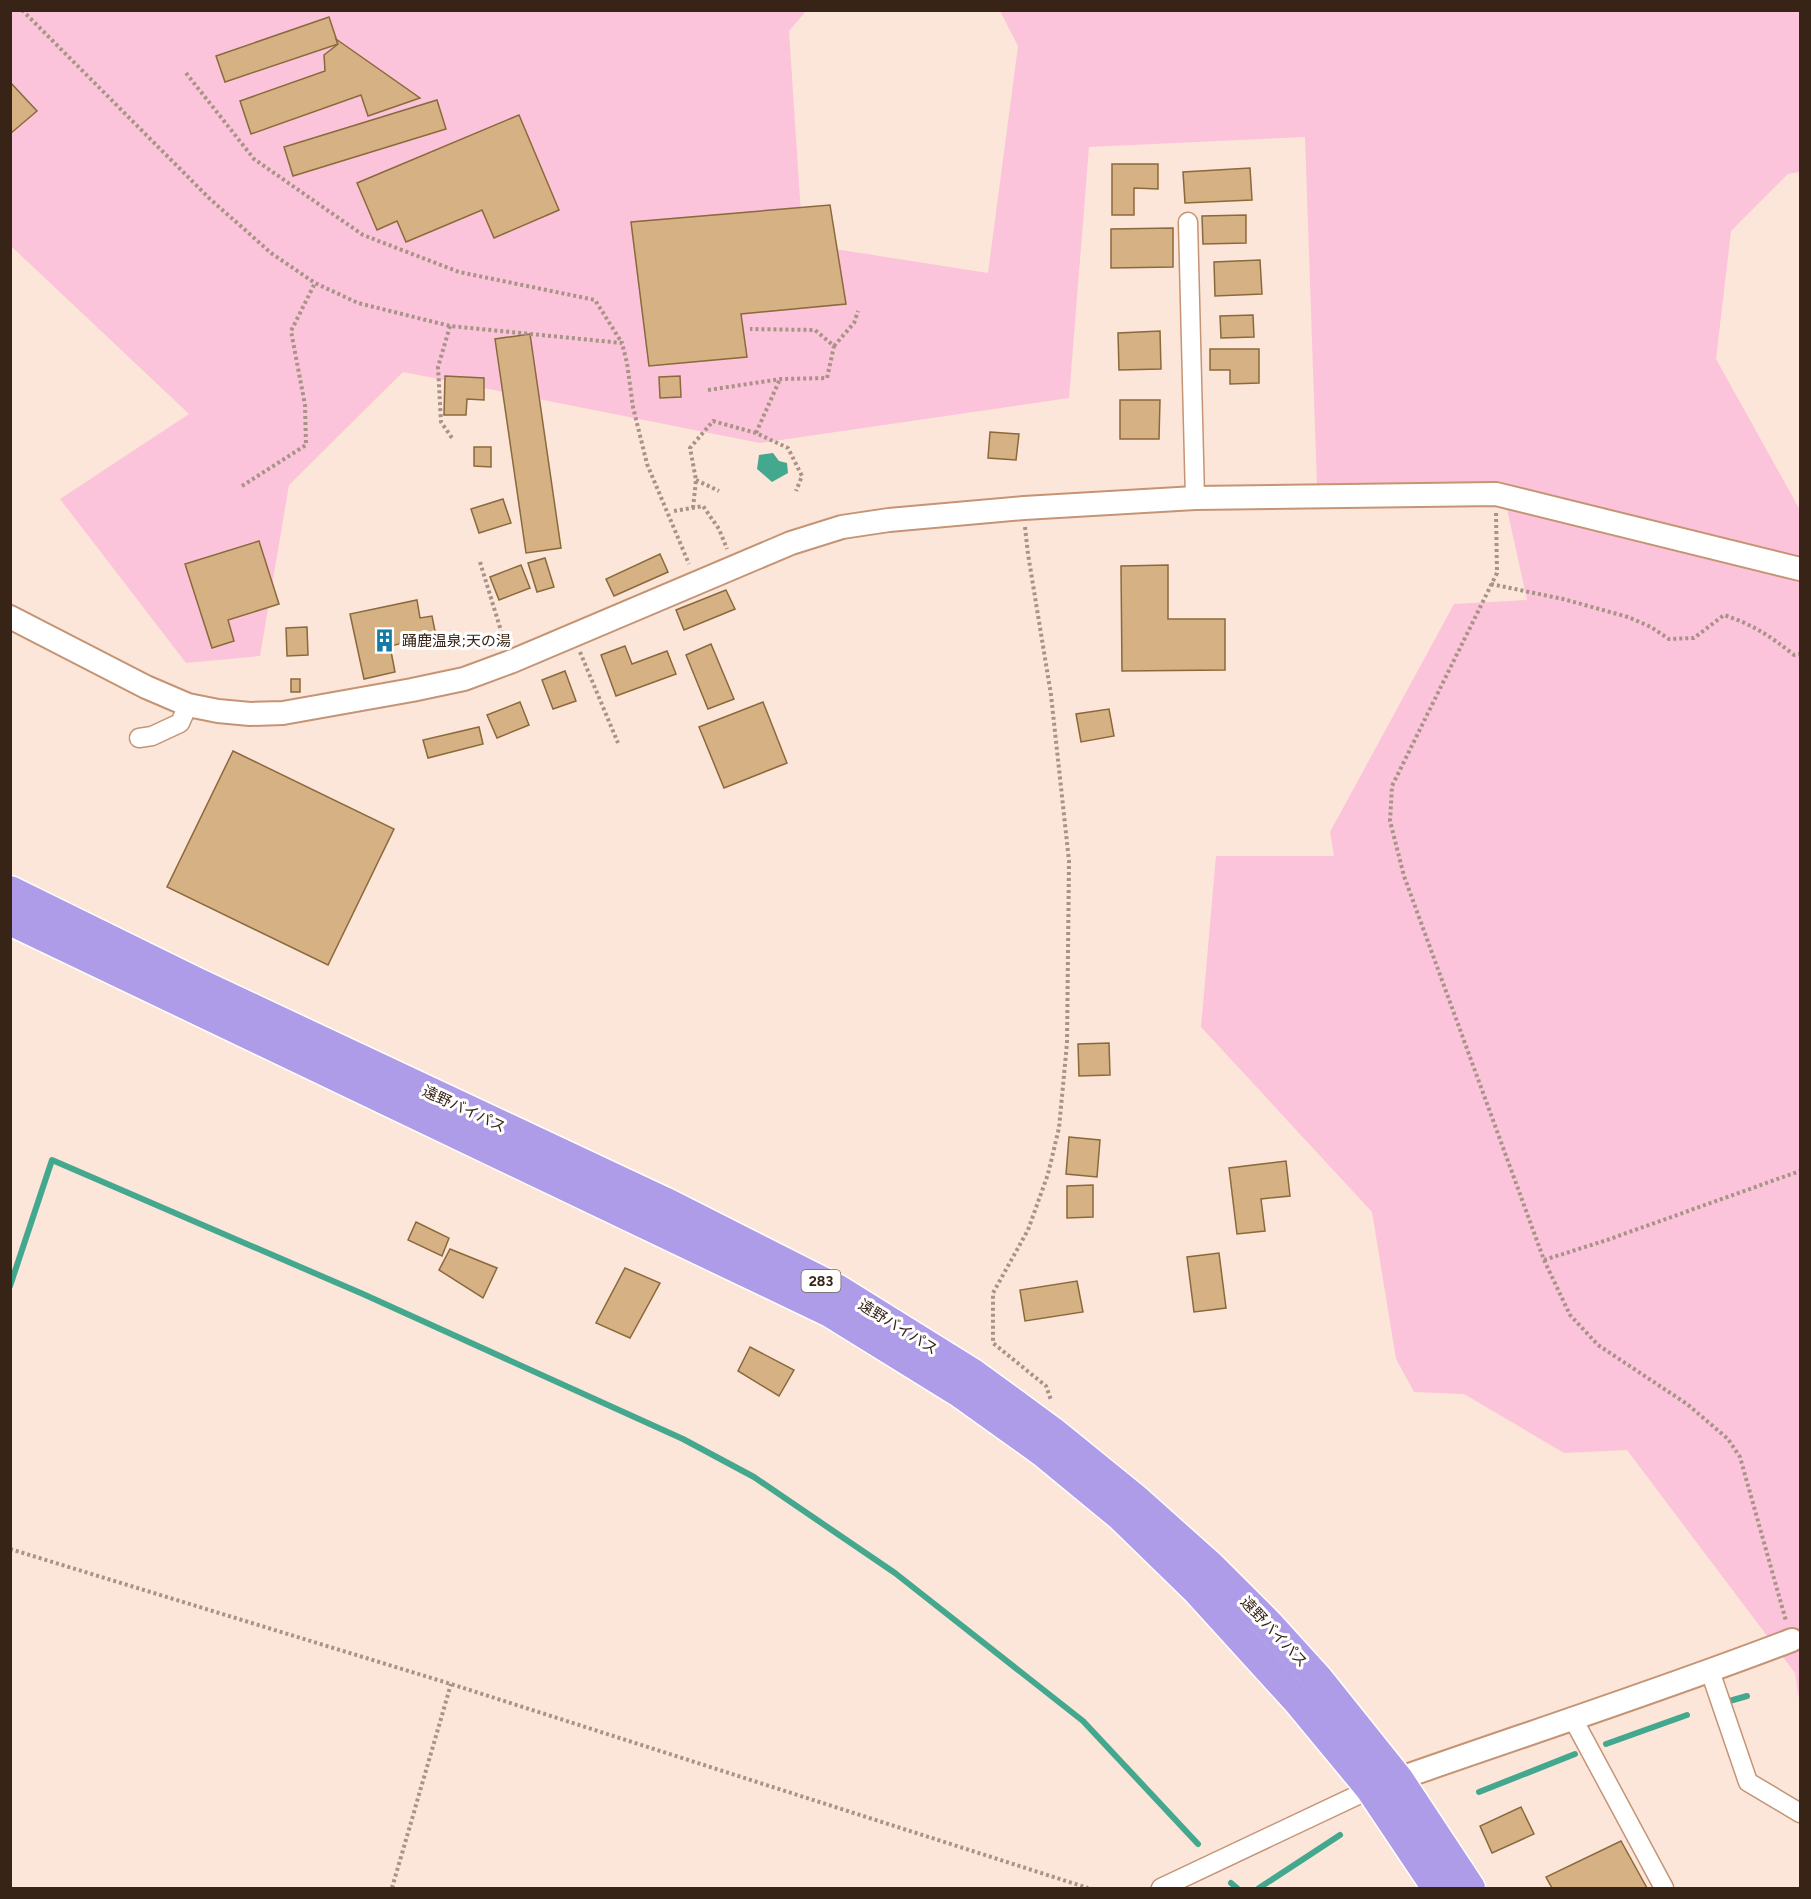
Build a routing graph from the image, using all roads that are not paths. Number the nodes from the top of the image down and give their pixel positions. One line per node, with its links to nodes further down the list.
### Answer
1 (1188, 222): 2 (street)
2 (1195, 498): 3 (street); 5 (street)
3 (1800, 569)
4 (10, 617): 5 (street)
5 (188, 705): 6 (street)
6 (140, 738)
7 (10, 891): 9 (highway, 遠野バイパス / 283)
8 (10, 920): 9 (highway, 遠野バイパス / 283)
9 (527, 1152): 13 (highway, 遠野バイパス / 283); 13 (highway, 遠野バイパス / 283)
10 (1792, 1640): 11 (street)
11 (1710, 1671): 12 (street); 14 (street)
12 (1572, 1717): 13 (street); 18 (street)
13 (1384, 1784): 15 (street); 16 (highway, 遠野バイパス / 283); 17 (highway, 遠野バイパス / 283)
14 (1800, 1813)
15 (1161, 1888)
16 (1437, 1888)
17 (1470, 1888)
18 (1664, 1888)

